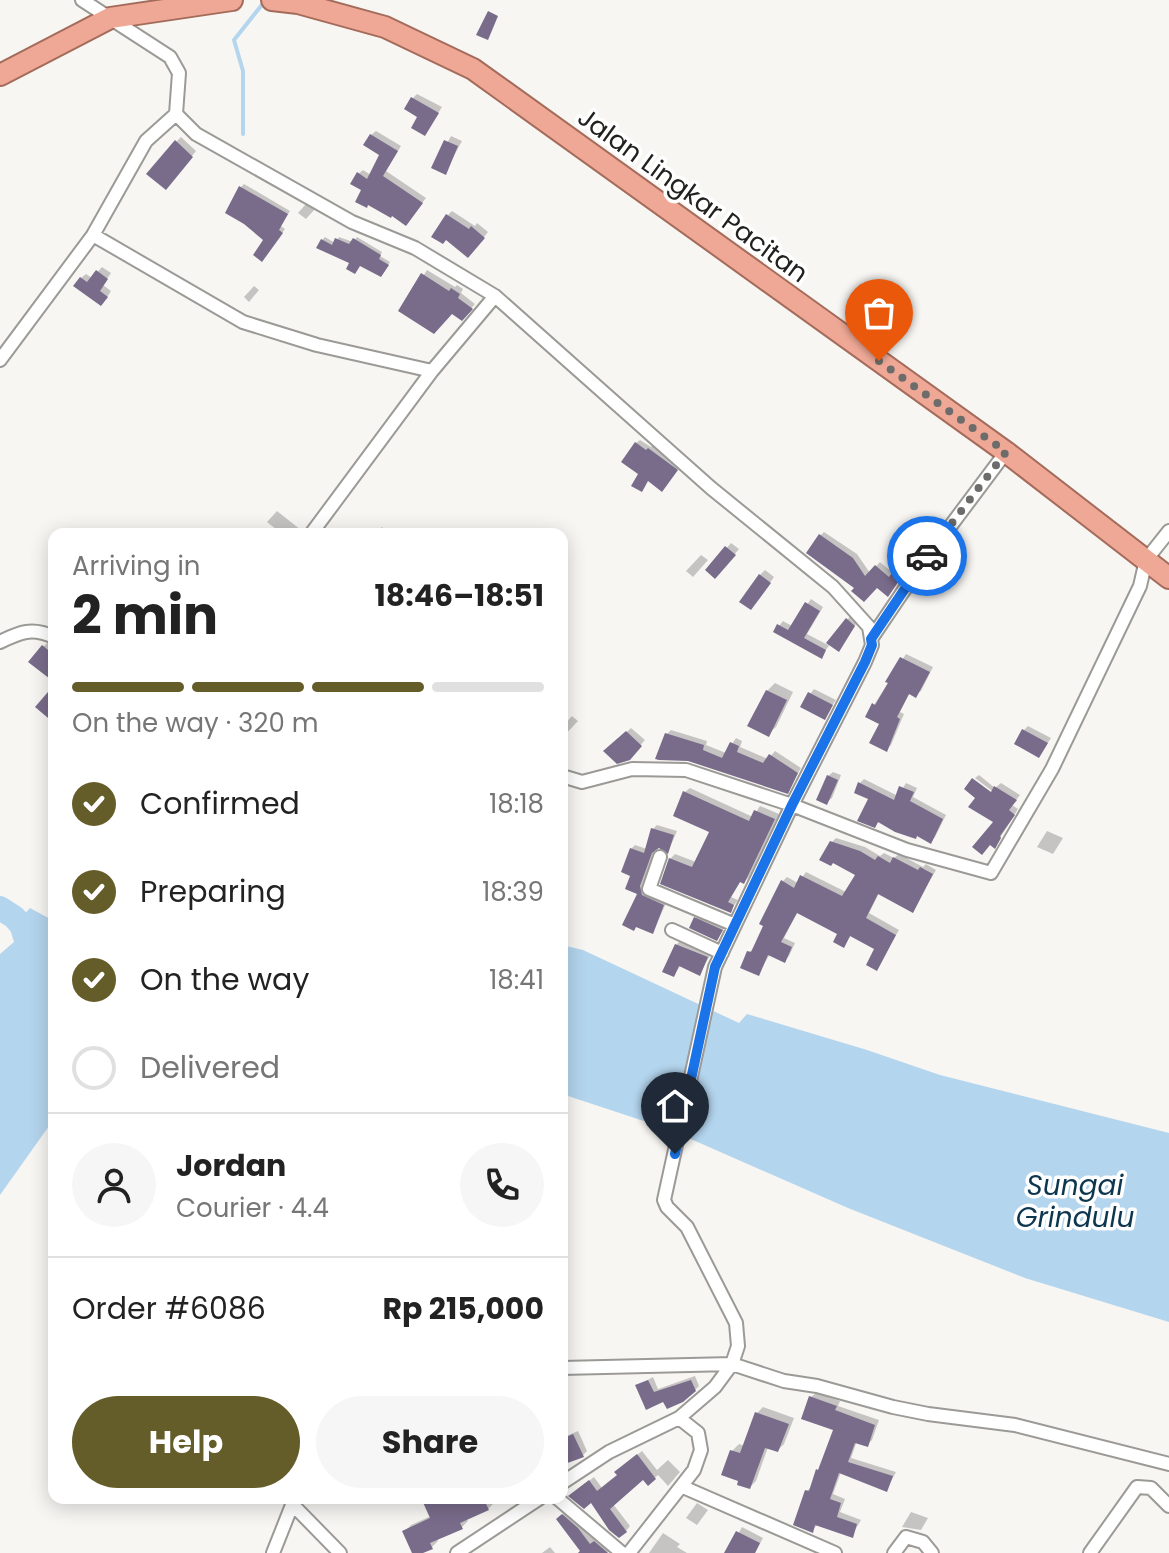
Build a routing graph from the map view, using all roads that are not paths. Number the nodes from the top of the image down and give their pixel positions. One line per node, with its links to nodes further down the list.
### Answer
1 (82, 0): 4 (street)
2 (232, 0): 4 (highway)
3 (272, 0): 11 (highway, Jalan Lingkar Pacitan)
4 (110, 18): 5 (highway); 6 (street)
5 (0, 75)
6 (176, 114): 7 (street); 8 (street)
7 (93, 235): 9 (street); 10 (street)
8 (495, 296): 10 (street); 17 (street)
9 (0, 360)
10 (432, 371): 12 (street)
11 (1006, 452): 14 (highway, Jalan Lingkar Pacitan); 17 (street)
12 (315, 528)
13 (1169, 531): 14 (street)
14 (1146, 560): 15 (highway, Jalan Lingkar Pacitan); 20 (street)
15 (1169, 578)
16 (48, 635): 18 (street)
17 (871, 639): 20 (street)
18 (0, 642)
19 (568, 778): 20 (street)
20 (792, 805): 22 (street)
21 (660, 857): 22 (street)
22 (735, 925): 24 (street)
23 (672, 930): 24 (street)
24 (722, 953): 25 (street)
25 (732, 1364): 26 (street); 27 (street); 28 (street)
26 (568, 1368)
27 (679, 1418): 29 (street); 30 (street)
28 (1169, 1464)
29 (568, 1479)
30 (683, 1487): 40 (street); 41 (street)
31 (292, 1504): 36 (street)
32 (296, 1504): 37 (street)
33 (531, 1504): 38 (street)
34 (564, 1504): 39 (street)
35 (1169, 1506): 44 (street)
36 (273, 1553)
37 (340, 1553)
38 (457, 1553)
39 (622, 1553)
40 (629, 1553)
41 (835, 1553)
42 (894, 1553): 43 (street)
43 (932, 1553)
44 (1090, 1553)

